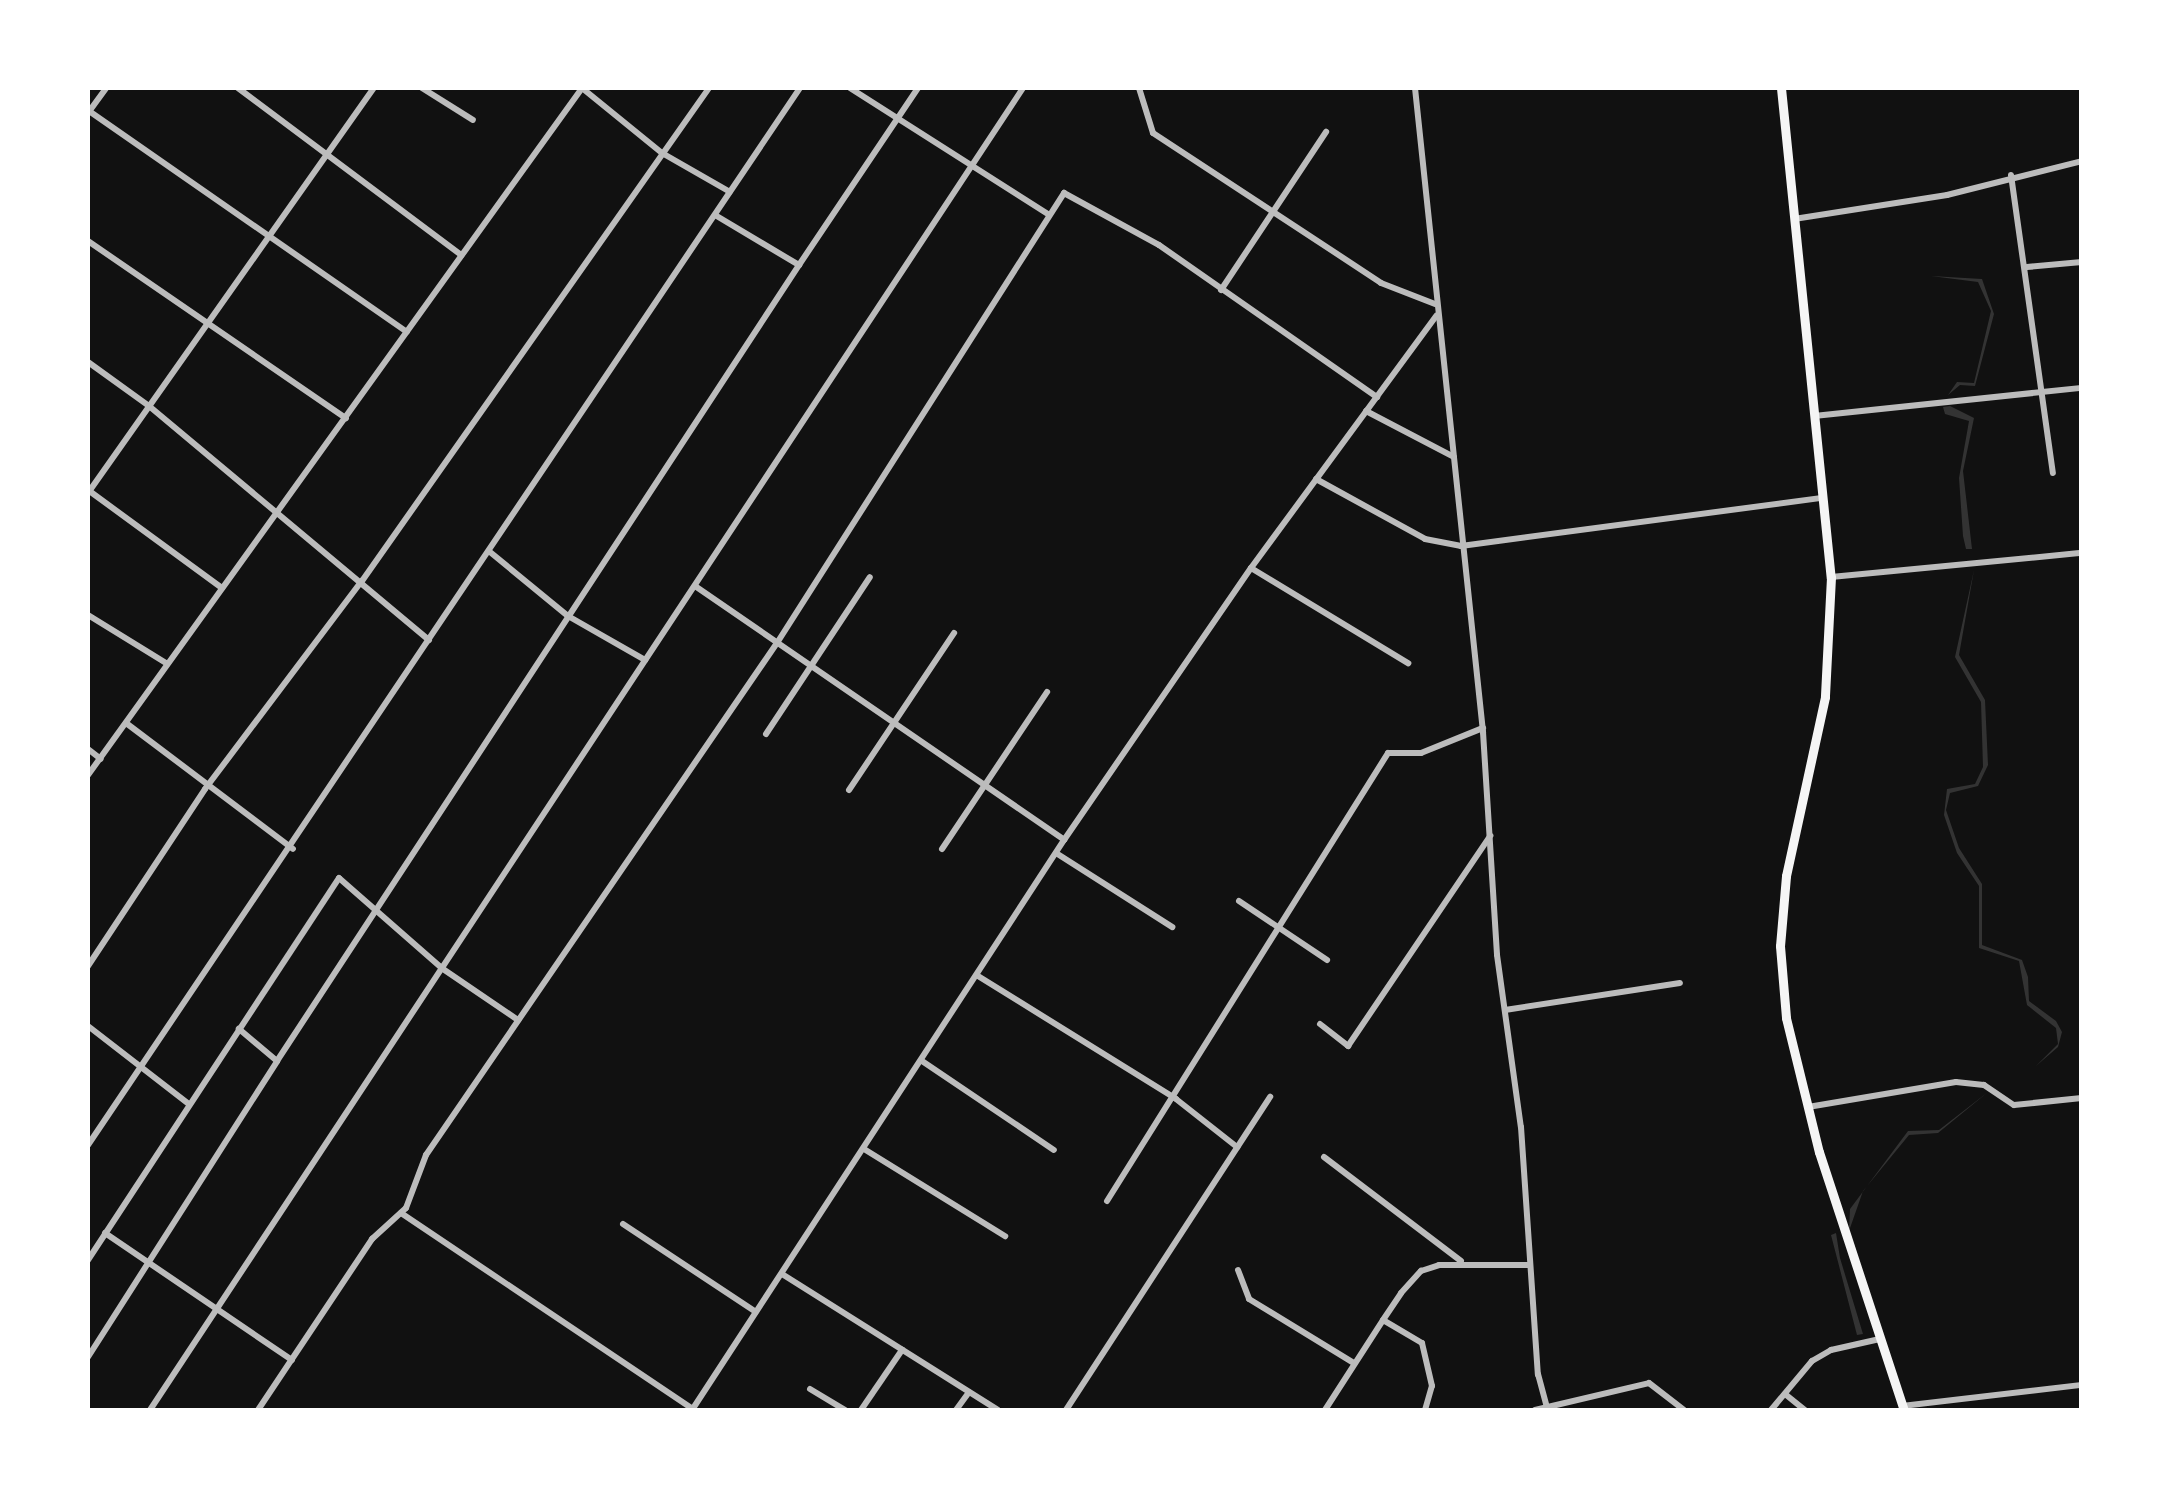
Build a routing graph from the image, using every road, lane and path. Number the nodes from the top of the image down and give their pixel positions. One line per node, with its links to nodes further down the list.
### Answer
1 (106, 88): 14 (street)
2 (241, 88): 18 (street)
3 (374, 88): 18 (street)
4 (422, 88): 16 (street)
5 (582, 88): 19 (street); 30 (street)
6 (709, 88): 19 (street)
7 (800, 88): 23 (street)
8 (850, 88): 15 (street)
9 (918, 88): 15 (street)
10 (1023, 88): 21 (street)
11 (1139, 88): 24 (street)
12 (1416, 88): 35 (street)
13 (1781, 88): 27 (main road)
14 (88, 112): 28 (street)
15 (898, 118): 21 (street); 32 (street)
16 (473, 120)
17 (1326, 132): 24 (street)
18 (328, 152): 28 (street); 30 (street)
19 (662, 152): 23 (street); 59 (street)
20 (2082, 161): 22 (street)
21 (971, 167): 26 (street); 60 (street)
22 (2011, 175): 27 (street); 33 (street)
23 (730, 192): 25 (street)
24 (1273, 212): 34 (street); 35 (street)
25 (715, 214): 32 (street); 54 (street)
26 (1050, 215): 34 (street); 66 (street)
27 (1794, 219): 45 (main road)
28 (268, 238): 37 (street); 38 (street)
29 (88, 241): 37 (street)
30 (461, 255): 38 (street)
31 (2082, 262): 33 (street)
32 (799, 265): 63 (street)
33 (2027, 267): 41 (street)
34 (1222, 290): 42 (street)
35 (1436, 305): 36 (street)
36 (1438, 314): 42 (street); 47 (street)
37 (207, 323): 43 (street); 46 (street)
38 (407, 332): 46 (street)
39 (88, 362): 43 (street)
40 (2082, 388): 41 (street)
41 (2045, 392): 45 (street); 48 (street)
42 (1377, 397): 44 (street)
43 (149, 406): 50 (street); 52 (street)
44 (1366, 412): 47 (street); 49 (street)
45 (1814, 416): 51 (main road)
46 (347, 419): 52 (street)
47 (1454, 457): 53 (street)
48 (2054, 473)
49 (1316, 480): 53 (street); 56 (street)
50 (88, 491): 61 (street)
51 (1822, 498): 53 (street); 58 (main road)
52 (280, 514): 59 (street); 61 (street)
53 (1461, 546): 74 (street)
54 (490, 552): 63 (street); 65 (street)
55 (2082, 553): 58 (street)
56 (1251, 568): 68 (street); 83 (street)
57 (870, 577): 70 (street)
58 (1832, 577): 108 (main road)
59 (362, 581): 65 (street); 80 (street)
60 (695, 586): 66 (street); 67 (street)
61 (222, 588): 69 (street)
62 (88, 614): 69 (street)
63 (568, 616): 67 (street); 88 (street)
64 (954, 633): 73 (street)
65 (428, 640): 84 (street)
66 (777, 643): 70 (street); 97 (street)
67 (645, 660): 93 (street)
68 (1408, 663)
69 (166, 664): 72 (street)
70 (811, 667): 73 (street); 75 (street)
71 (1047, 692): 79 (street)
72 (126, 723): 77 (street); 80 (street)
73 (894, 724): 79 (street); 81 (street)
74 (1482, 728): 82 (street); 90 (street)
75 (766, 734)
76 (88, 749): 77 (street)
77 (101, 758): 78 (street)
78 (88, 775)
79 (984, 786): 83 (street); 85 (street)
80 (205, 789): 84 (street); 92 (street)
81 (850, 790)
82 (1491, 834): 96 (street); 98 (street)
83 (1064, 840): 86 (street)
84 (292, 849): 101 (street)
85 (942, 849)
86 (1056, 854): 89 (street); 94 (street)
87 (1239, 902): 90 (street)
88 (372, 910): 93 (street); 100 (street); 103 (street)
89 (1172, 926)
90 (1282, 930): 91 (street); 106 (street)
91 (1327, 960)
92 (88, 966)
93 (444, 968): 97 (street); 125 (street)
94 (978, 976): 102 (street); 106 (street)
95 (1680, 983): 96 (street)
96 (1505, 1010): 122 (street)
97 (518, 1020): 115 (street)
98 (1320, 1024)
99 (88, 1026): 101 (street)
100 (239, 1028): 103 (street); 107 (street)
101 (139, 1060): 107 (street); 109 (street)
102 (922, 1061): 111 (street); 112 (street)
103 (277, 1062): 121 (street)
104 (1270, 1097): 110 (street)
105 (2082, 1098): 108 (street)
106 (1176, 1099): 110 (street); 114 (street)
107 (189, 1104): 117 (street)
108 (1808, 1107): 128 (main road)
109 (88, 1145)
110 (1237, 1147): 146 (street)
111 (864, 1149): 118 (street); 124 (street)
112 (1054, 1150)
113 (1324, 1156): 120 (street)
114 (1107, 1201)
115 (401, 1213): 131 (street); 141 (street)
116 (623, 1224): 126 (street)
117 (105, 1233): 119 (street); 121 (street)
118 (1006, 1236)
119 (88, 1260)
120 (1462, 1262): 122 (street); 127 (street)
121 (149, 1263): 125 (street); 130 (street)
122 (1530, 1265): 137 (street)
123 (1238, 1270): 132 (street)
124 (782, 1274): 126 (street); 129 (street)
125 (219, 1306): 131 (street); 139 (street)
126 (756, 1312): 141 (street)
127 (1383, 1320): 132 (street); 148 (street)
128 (1880, 1339): 136 (street); 138 (main road)
129 (902, 1350): 135 (street); 143 (street)
130 (88, 1358)
131 (292, 1360): 140 (street)
132 (1354, 1363): 147 (street)
133 (2082, 1385): 138 (street)
134 (810, 1389): 142 (street)
135 (968, 1392): 144 (street); 145 (street)
136 (1785, 1394): 151 (street); 152 (street)
137 (1547, 1408): 149 (street); 150 (street)
138 (1903, 1408)
139 (150, 1410)
140 (258, 1410)
141 (693, 1410)
142 (845, 1410)
143 (862, 1410)
144 (956, 1410)
145 (998, 1410)
146 (1066, 1410)
147 (1325, 1410)
148 (1425, 1410)
149 (1535, 1410)
150 (1684, 1410)
151 (1771, 1410)
152 (1805, 1410)

